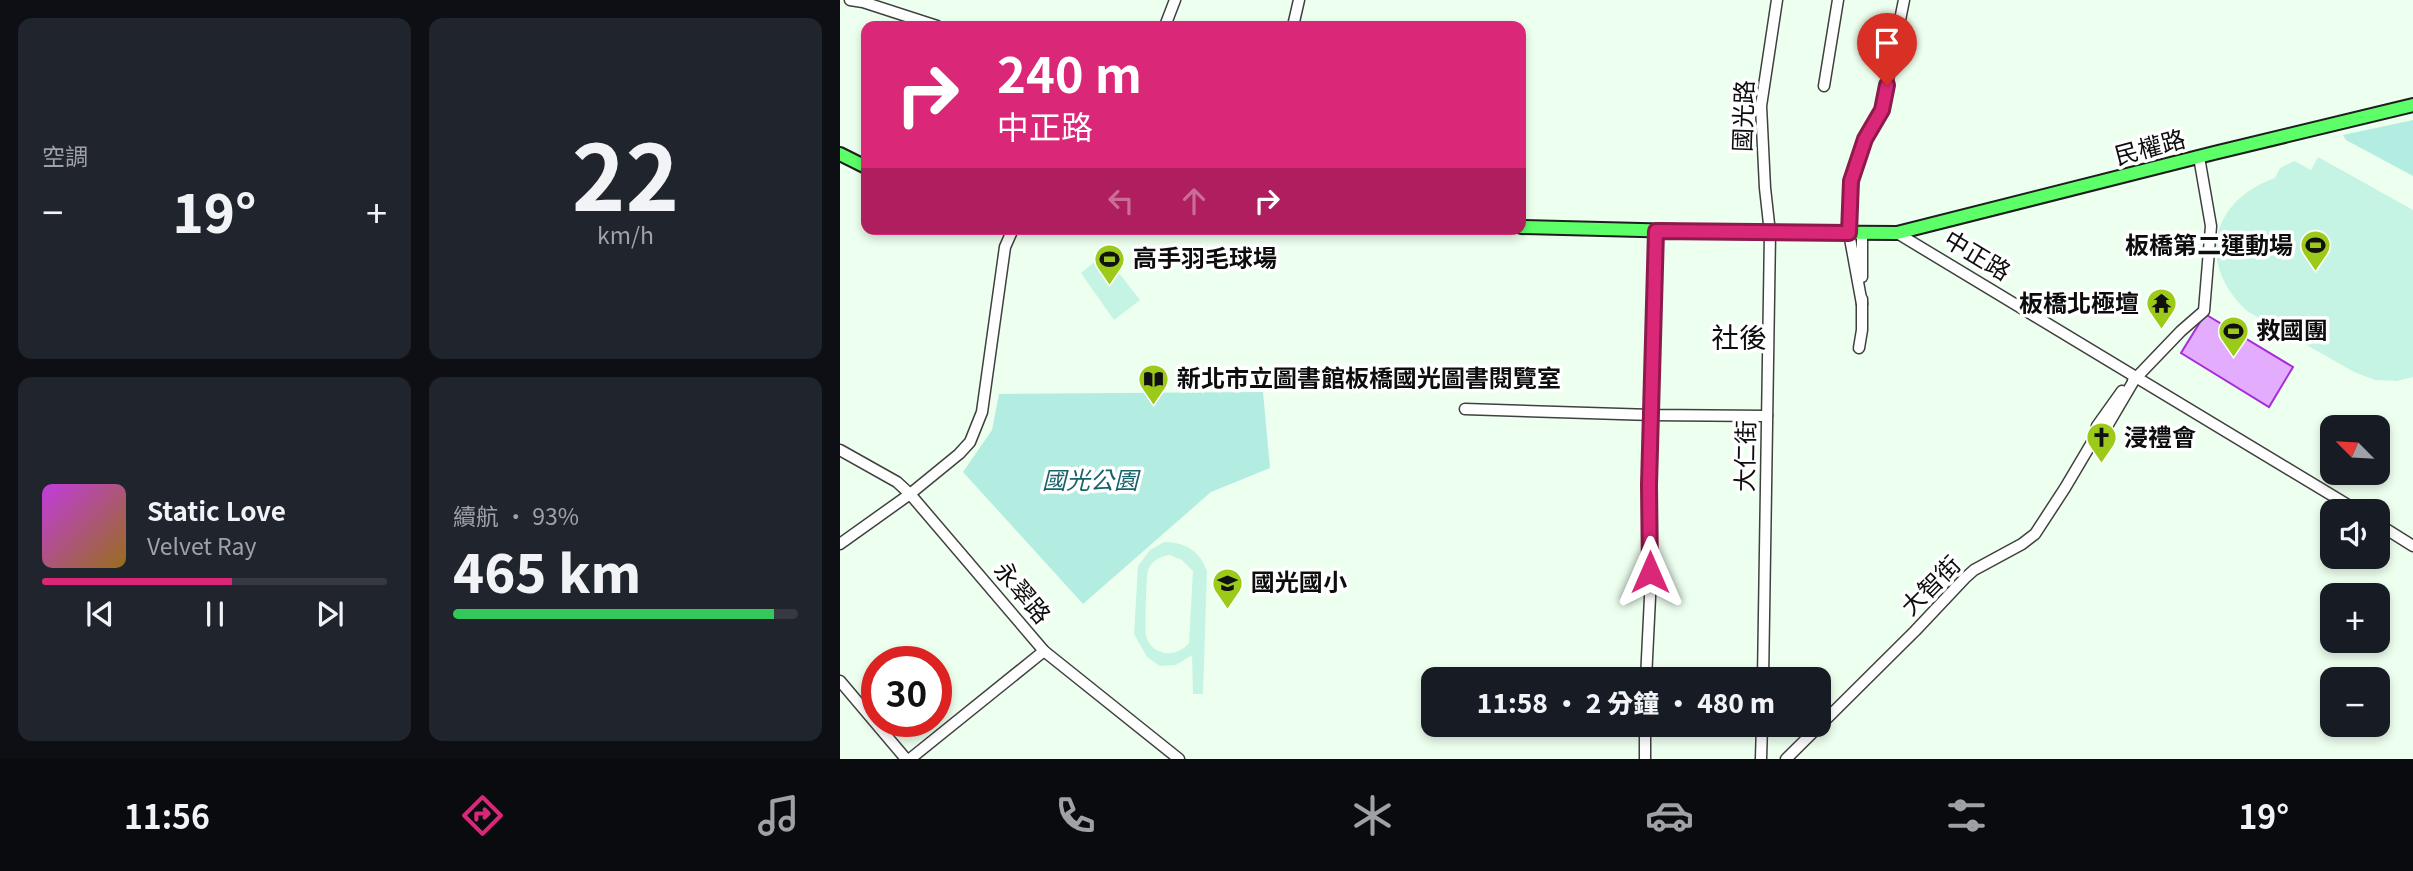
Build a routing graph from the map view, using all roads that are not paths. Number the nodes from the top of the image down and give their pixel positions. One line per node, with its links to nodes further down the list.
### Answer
1 (849, 0): 7 (street); 8 (street)
2 (1175, 0): 9 (street)
3 (1299, 0): 10 (street)
4 (1777, 0): 19 (street, 國光路)
5 (1838, 0): 11 (street)
6 (1904, 0): 18 (street)
7 (840, 1)
8 (922, 21)
9 (1167, 21)
10 (1294, 21)
11 (1824, 86)
12 (2413, 105): 14 (main road, 民權路)
13 (840, 154): 15 (main road)
14 (2199, 157): 20 (main road, 民權路); 23 (street, 大智街)
15 (861, 164)
16 (1526, 227): 17 (main road, 中正路)
17 (1656, 231): 19 (main road, 中正路); 25 (street)
18 (1855, 232): 19 (main road, 中正路); 20 (main road, 中正路); 22 (street)
19 (1770, 233): 26 (street, 大仁街)
20 (1897, 233): 23 (street, 中正路)
21 (1011, 235): 28 (street)
22 (1859, 348)
23 (2136, 377): 29 (street, 中正路); 43 (street, 大智街)
24 (1465, 409): 25 (street)
25 (1652, 415): 26 (street); 34 (street)
26 (1767, 416): 35 (street, 大仁街)
27 (840, 450): 28 (street, 永翠路)
28 (910, 494): 31 (street); 33 (street, 永翠路)
29 (2338, 499)
30 (2390, 532): 32 (street)
31 (840, 544)
32 (2413, 546)
33 (1044, 651): 39 (street); 40 (street, 永翠路)
34 (1647, 667)
35 (1763, 667)
36 (840, 681): 39 (street)
37 (1645, 737): 41 (street)
38 (1762, 737): 42 (street)
39 (908, 759)
40 (1179, 759)
41 (1644, 759)
42 (1762, 759)
43 (1786, 759)

